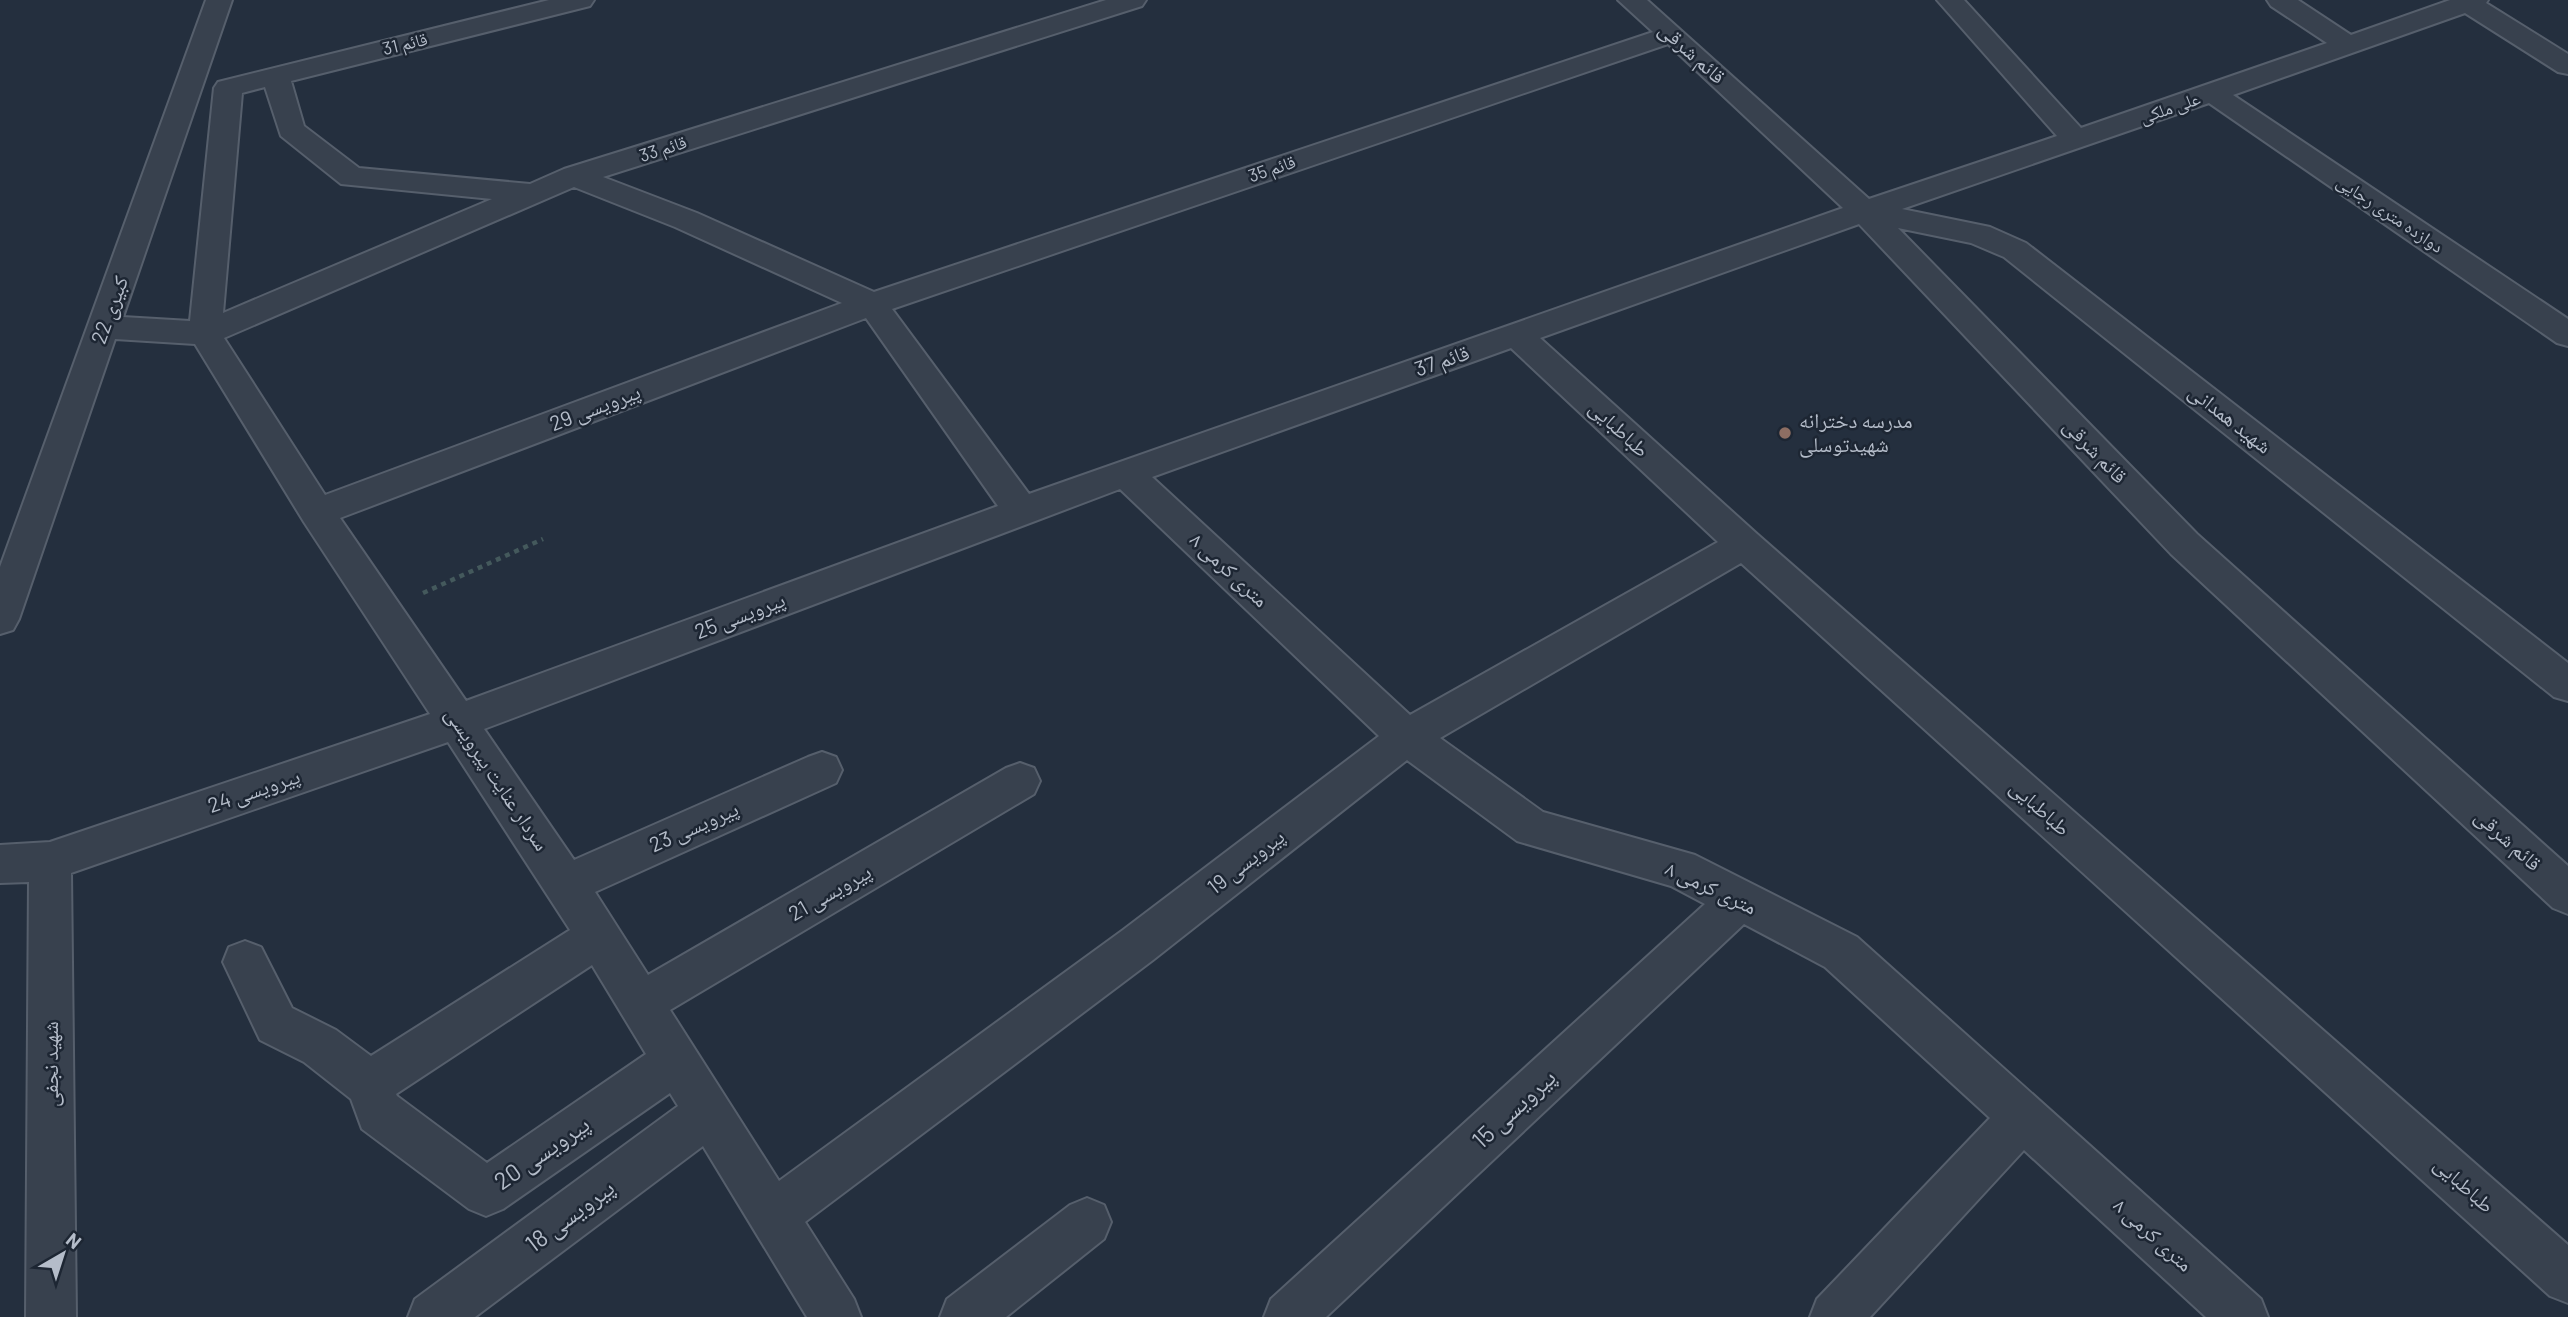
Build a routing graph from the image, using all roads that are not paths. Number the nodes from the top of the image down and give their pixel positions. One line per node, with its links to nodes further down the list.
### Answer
1 (219, 0): 18 (street, کبیری 22)
2 (582, 0): 11 (street, قائم 31)
3 (1133, 0): 14 (street, قائم 33)
4 (1630, 0): 8 (street, قائم شرقی)
5 (1950, 0): 13 (street)
6 (2280, 0): 9 (street)
7 (2470, 1): 9 (street, علی ملکی); 10 (street)
8 (1672, 34): 16 (street, قائم شرقی); 17 (street, قائم 35)
9 (2347, 44): 12 (street, علی ملکی)
10 (2568, 66)
11 (276, 76): 15 (street); 19 (street, قائم 31)
12 (2212, 93): 13 (street, علی ملکی); 21 (street, دوازده متری رجایی)
13 (2076, 140): 16 (street, علی ملکی)
14 (575, 177): 15 (street, قائم 33); 17 (street)
15 (535, 194): 19 (street, قائم 33)
16 (1864, 211): 20 (street, قائم 37); 27 (street, شهید همدانی); 35 (street, قائم شرقی)
17 (872, 303): 23 (street); 24 (street, پیرویسی 29)
18 (104, 327): 19 (street); 26 (street, کبیری 22)
19 (205, 333): 24 (street, سردار عنایت پیرویسی)
20 (1516, 334): 22 (street, قائم 37); 25 (street, طباطبایی)
21 (2568, 335)
22 (1125, 473): 23 (street, قائم 37); 29 (street, ۸ متری کرمی)
23 (1021, 510): 28 (street, پیرویسی 25)
24 (317, 512): 28 (street, سردار عنایت پیرویسی)
25 (1744, 544): 29 (street, پیرویسی 19); 46 (street, طباطبایی)
26 (0, 618)
27 (2568, 685)
28 (459, 721): 32 (street, پیرویسی 24); 34 (street, سردار عنایت پیرویسی)
29 (1407, 737): 36 (street, ۸ متری کرمی); 44 (street, پیرویسی 19)
30 (822, 771): 34 (street, پیرویسی 23)
31 (1020, 781): 39 (street, پیرویسی 21)
32 (50, 861): 33 (street); 47 (street, شهید نجفی)
33 (0, 864)
34 (566, 884): 37 (street, سردار عنایت پیرویسی)
35 (2568, 894)
36 (1740, 900): 43 (street, ۸ متری کرمی); 51 (street, پیرویسی 15)
37 (597, 937): 39 (street, سردار عنایت پیرویسی); 41 (street)
38 (245, 962): 41 (street, پیرویسی 20)
39 (639, 1004): 40 (street, سردار عنایت پیرویسی)
40 (675, 1062): 41 (street, پیرویسی 20); 42 (street, سردار عنایت پیرویسی)
41 (369, 1084)
42 (707, 1114): 44 (street, سردار عنایت پیرویسی); 48 (street, پیرویسی 18)
43 (2023, 1117): 52 (street); 53 (street, ۸ متری کرمی)
44 (772, 1216): 49 (street, سردار عنایت پیرویسی)
45 (1087, 1222): 50 (street)
46 (2568, 1278)
47 (51, 1317)
48 (433, 1317)
49 (836, 1317)
50 (965, 1317)
51 (1289, 1317)
52 (1835, 1317)
53 (2243, 1317)

